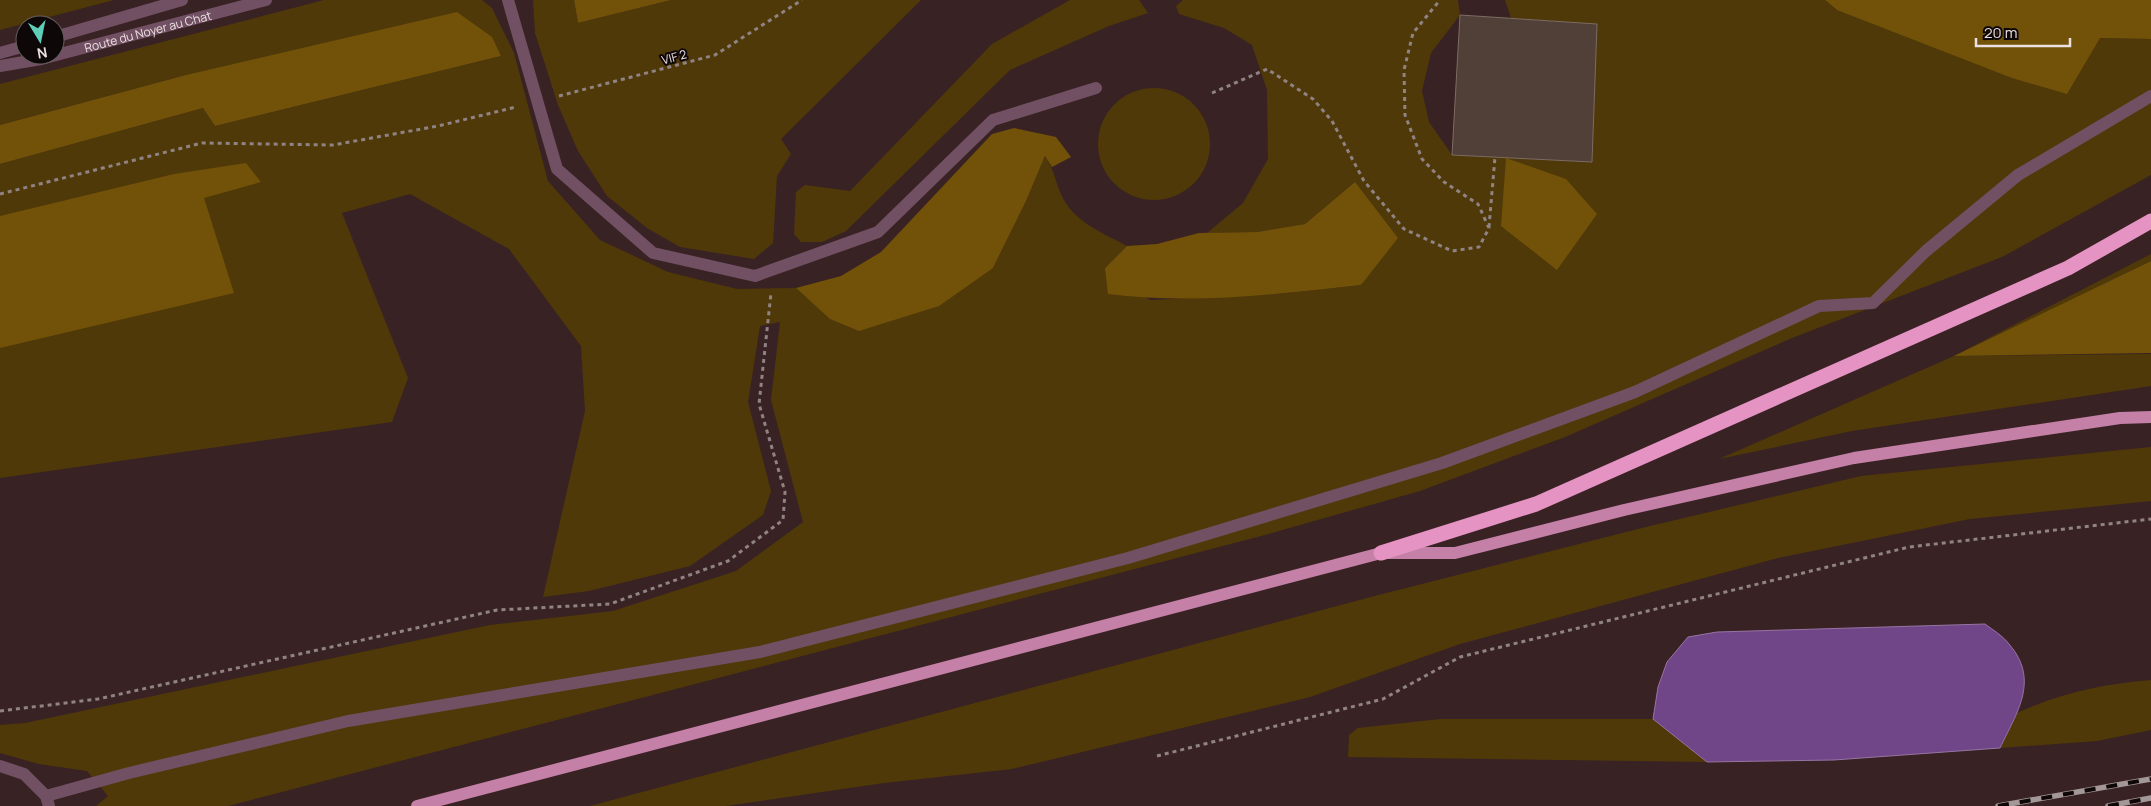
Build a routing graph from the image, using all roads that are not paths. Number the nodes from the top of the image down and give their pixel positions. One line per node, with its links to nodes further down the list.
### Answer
1 (182, 0): 4 (street, Route du Noyer au Chat)
2 (266, 0): 7 (street, Route du Noyer au Chat)
3 (508, 0): 8 (street)
4 (65, 34)
5 (15, 49): 6 (street)
6 (0, 53)
7 (0, 66)
8 (1096, 88)
9 (2151, 96): 14 (street)
10 (2151, 221): 12 (highway)
11 (2151, 417): 12 (main road)
12 (1381, 553): 15 (main road)
13 (0, 766): 14 (street)
14 (48, 801)
15 (417, 806)

